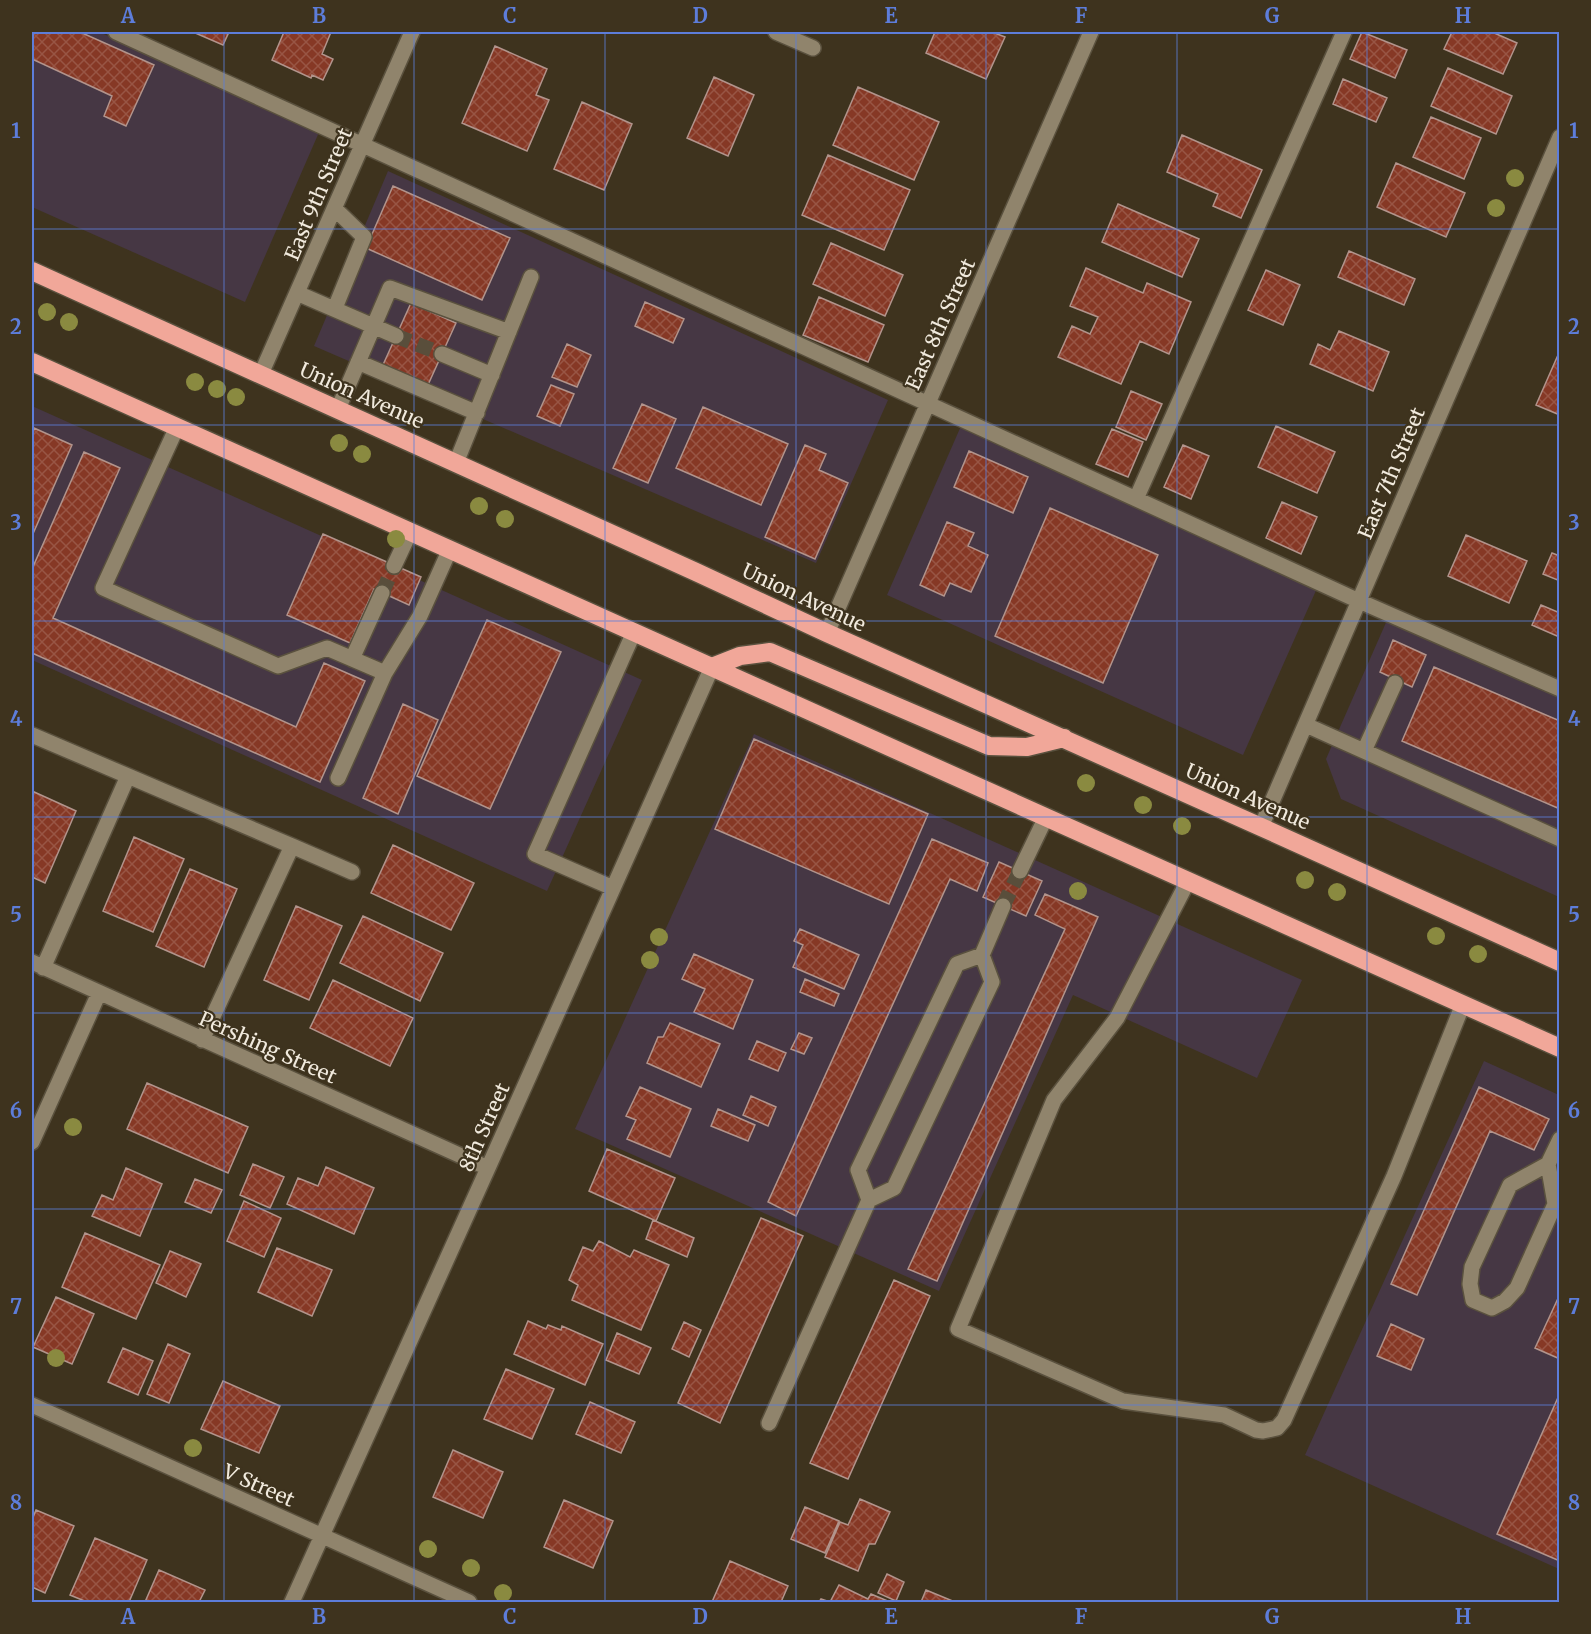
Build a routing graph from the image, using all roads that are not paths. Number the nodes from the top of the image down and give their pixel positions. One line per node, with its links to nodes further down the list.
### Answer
1 (116, 32): 8 (street)
2 (412, 32): 8 (street, East 9th Street)
3 (1091, 32): 22 (street, East 8th Street)
4 (1344, 32): 27 (street)
5 (784, 33): 6 (street)
6 (813, 48)
7 (1560, 137): 32 (street, East 7th Street)
8 (362, 145): 9 (street, East 9th Street); 22 (street)
9 (335, 209): 12 (street, East 9th Street); 13 (street)
10 (32, 271): 20 (highway, Union Avenue)
11 (531, 277): 15 (street)
12 (297, 293): 13 (street); 20 (street, East 9th Street)
13 (335, 308): 14 (street)
14 (374, 326): 15 (street); 16 (street); 19 (street)
15 (509, 332): 21 (street)
16 (396, 336)
17 (442, 354): 21 (street)
18 (32, 362): 25 (highway)
19 (358, 362): 23 (street); 24 (street)
20 (261, 374): 23 (highway, Union Avenue)
21 (492, 375): 24 (street)
22 (928, 404): 27 (street); 34 (street, East 8th Street)
23 (338, 409): 26 (highway, Union Avenue)
24 (477, 413): 26 (street)
25 (177, 427): 28 (highway); 35 (street)
26 (456, 463): 34 (highway, Union Avenue)
27 (1136, 499): 32 (street)
28 (410, 532): 29 (highway); 30 (street)
29 (450, 549): 33 (highway); 37 (street)
30 (394, 566)
31 (382, 593): 35 (street)
32 (1359, 601): 39 (street); 40 (street, East 7th Street)
33 (634, 632): 36 (highway); 53 (street)
34 (827, 633): 42 (highway, Union Avenue)
35 (352, 659): 37 (street)
36 (711, 667): 42 (highway); 46 (highway); 53 (street, 8th Street)
37 (385, 673): 45 (street)
38 (1395, 683): 43 (street)
39 (1560, 688)
40 (1306, 725): 43 (street); 47 (street, East 7th Street)
41 (32, 735): 44 (street)
42 (1064, 738): 47 (highway, Union Avenue)
43 (1364, 751): 48 (street)
44 (128, 776): 49 (street); 57 (street)
45 (338, 778)
46 (1046, 817): 50 (street); 52 (highway)
47 (1262, 827): 56 (highway, Union Avenue)
48 (1560, 839)
49 (292, 846): 51 (street); 60 (street)
50 (1020, 871)
51 (352, 872)
52 (1188, 881): 59 (highway); 59 (street)
53 (613, 888): 65 (street, 8th Street)
54 (1003, 906): 55 (street)
55 (982, 955): 66 (street); 66 (street)
56 (1560, 962)
57 (37, 965): 58 (street, Pershing Street)
58 (99, 993): 60 (street, Pershing Street); 63 (street)
59 (1463, 1004): 61 (highway)
60 (202, 1040): 65 (street, Pershing Street)
61 (1560, 1048)
62 (1560, 1138): 64 (street)
63 (32, 1142)
64 (1548, 1164): 64 (street)
65 (488, 1168): 69 (street, 8th Street)
66 (869, 1200): 68 (street)
67 (32, 1404): 69 (street, V Street)
68 (769, 1423)
69 (322, 1536): 70 (street, 8th Street); 71 (street, V Street)
70 (292, 1602)
71 (469, 1602)

